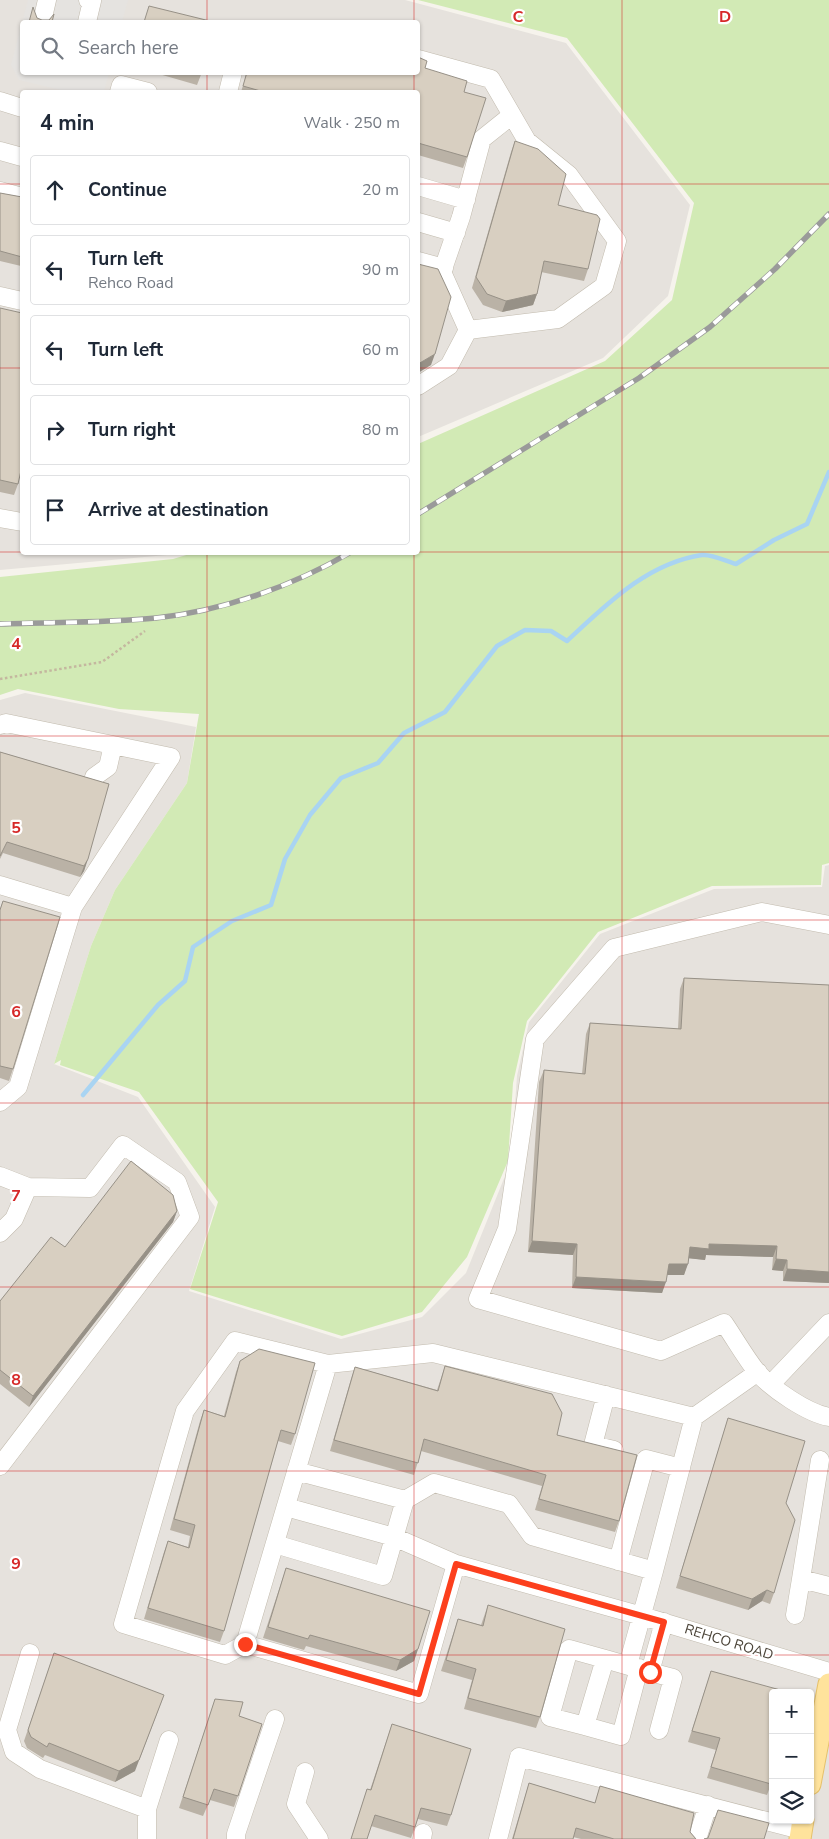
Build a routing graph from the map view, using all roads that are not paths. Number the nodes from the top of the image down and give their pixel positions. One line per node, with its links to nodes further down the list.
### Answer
1 (88, 0): 2 (street)
2 (87, 20)
3 (420, 60): 10 (street)
4 (232, 75): 7 (street)
5 (120, 90): 6 (street)
6 (140, 90)
7 (228, 90)
8 (0, 101): 9 (street)
9 (20, 107)
10 (512, 115): 16 (street); 23 (street)
11 (0, 151): 12 (street)
12 (20, 157)
13 (420, 187): 16 (street)
14 (0, 191): 15 (street)
15 (20, 196)
16 (466, 200): 18 (street)
17 (420, 223): 18 (street)
18 (456, 232): 20 (street)
19 (420, 262): 20 (street)
20 (444, 268): 23 (street)
21 (0, 296): 22 (street)
22 (20, 301)
23 (468, 330): 24 (street)
24 (420, 385)
25 (0, 518): 26 (street)
26 (20, 522)
27 (0, 725): 28 (street)
28 (114, 745): 29 (street); 31 (street)
29 (94, 777)
30 (0, 886): 31 (street)
31 (73, 907): 33 (street)
32 (829, 925): 39 (street)
33 (0, 1102)
34 (0, 1176): 35 (street)
35 (28, 1187): 36 (street); 46 (street)
36 (0, 1233)
37 (829, 1323): 40 (street)
38 (328, 1364): 41 (street); 48 (street); 61 (street)
39 (758, 1372): 40 (street); 42 (street)
40 (771, 1384): 43 (street)
41 (606, 1395): 42 (street); 44 (street)
42 (694, 1417): 47 (street)
43 (829, 1417)
44 (646, 1459): 47 (street); 53 (street)
45 (820, 1460): 56 (street)
46 (0, 1466)
47 (681, 1468): 55 (street)
48 (296, 1471): 49 (street); 50 (street)
49 (405, 1500): 51 (street); 53 (street)
50 (286, 1507): 51 (street, REHCO ROAD); 52 (street)
51 (394, 1537): 52 (street); 54 (street, REHCO ROAD)
52 (274, 1544): 61 (street)
53 (618, 1561): 55 (street)
54 (456, 1564): 59 (street, REHCO ROAD); 61 (street)
55 (654, 1571): 59 (street)
56 (801, 1580): 57 (street); 58 (street)
57 (829, 1586)
58 (795, 1615)
59 (642, 1616): 60 (street, REHCO ROAD); 64 (street)
60 (664, 1622): 64 (street); 65 (street, REHCO ROAD)
61 (245, 1644)
62 (30, 1652): 75 (street)
63 (604, 1659): 64 (street); 68 (street); 68 (street)
64 (639, 1668): 68 (street); 69 (street)
65 (829, 1672)
66 (829, 1684): 70 (main road)
67 (276, 1719): 78 (street)
68 (586, 1726)
69 (659, 1730)
70 (825, 1730): 73 (main road)
71 (169, 1740): 75 (street)
72 (305, 1772): 79 (street)
73 (811, 1779)
74 (708, 1805): 76 (street); 80 (street); 81 (street)
75 (147, 1809): 77 (street)
76 (801, 1830)
77 (147, 1839)
78 (236, 1839)
79 (319, 1839)
80 (498, 1839)
81 (698, 1839)

